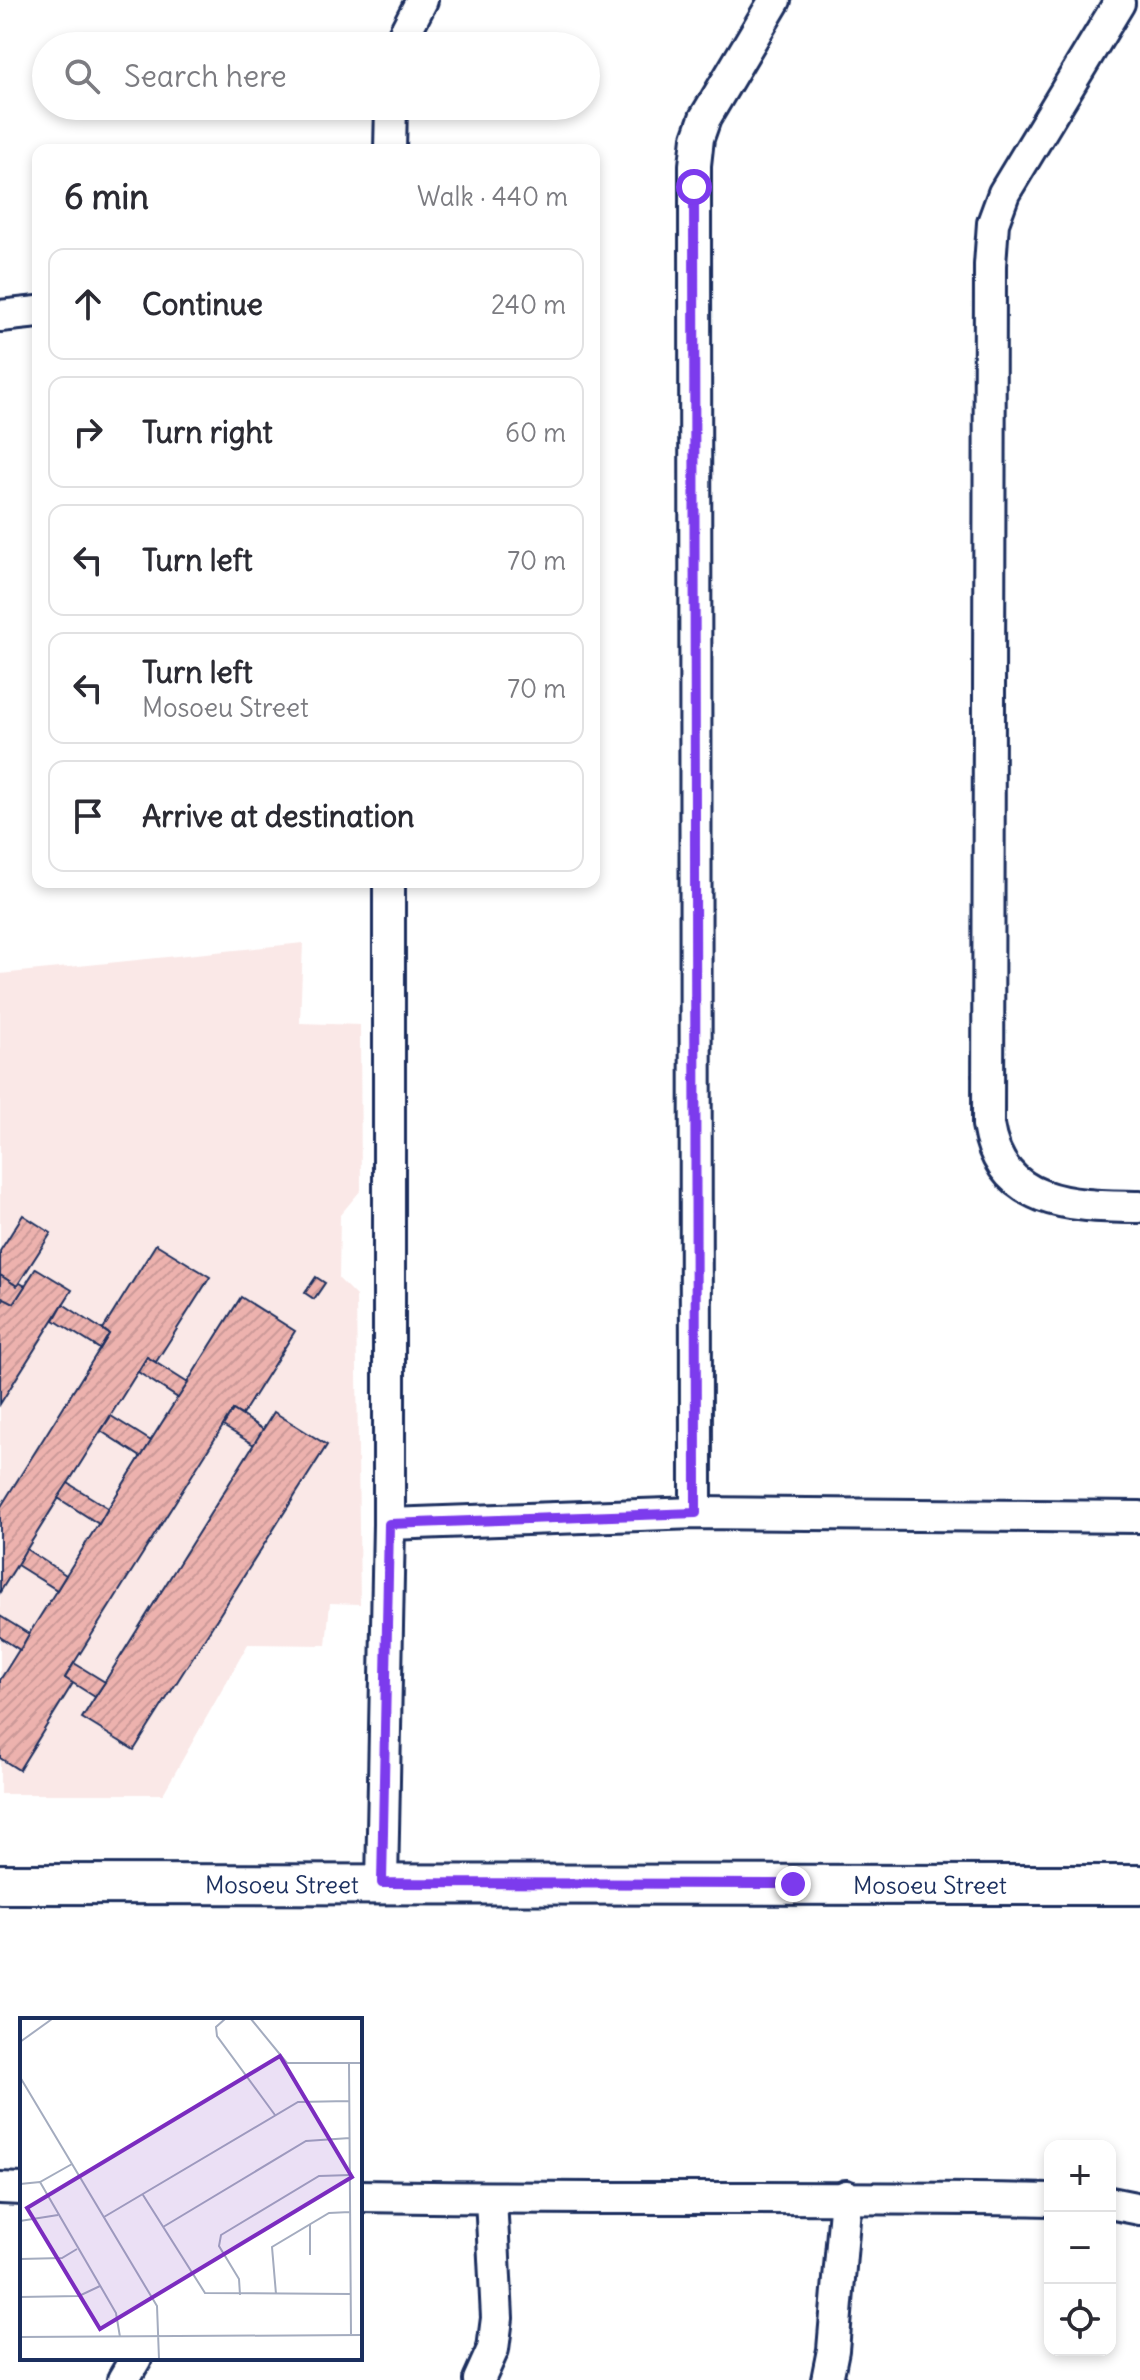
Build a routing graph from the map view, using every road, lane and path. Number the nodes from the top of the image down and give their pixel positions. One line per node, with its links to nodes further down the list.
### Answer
1 (422, 0): 4 (street)
2 (775, 0): 11 (street)
3 (1124, 6): 10 (street)
4 (405, 32)
5 (391, 120): 6 (street)
6 (390, 144)
7 (32, 313): 8 (street)
8 (0, 316)
9 (389, 888): 13 (street)
10 (1140, 1207)
11 (696, 1513): 12 (street); 13 (street)
12 (1140, 1517)
13 (389, 1524): 14 (street)
14 (382, 1883): 15 (street, Mosoeu Street); 16 (street, Mosoeu Street)
15 (0, 1884)
16 (1140, 1885)
17 (0, 2188): 18 (street)
18 (20, 2189)
19 (362, 2196): 21 (street)
20 (846, 2196): 21 (street); 22 (street); 28 (street)
21 (491, 2198): 27 (street)
22 (1044, 2200)
23 (1116, 2204): 24 (street)
24 (1140, 2209)
25 (135, 2360): 26 (street)
26 (123, 2380)
27 (479, 2380)
28 (827, 2380)

